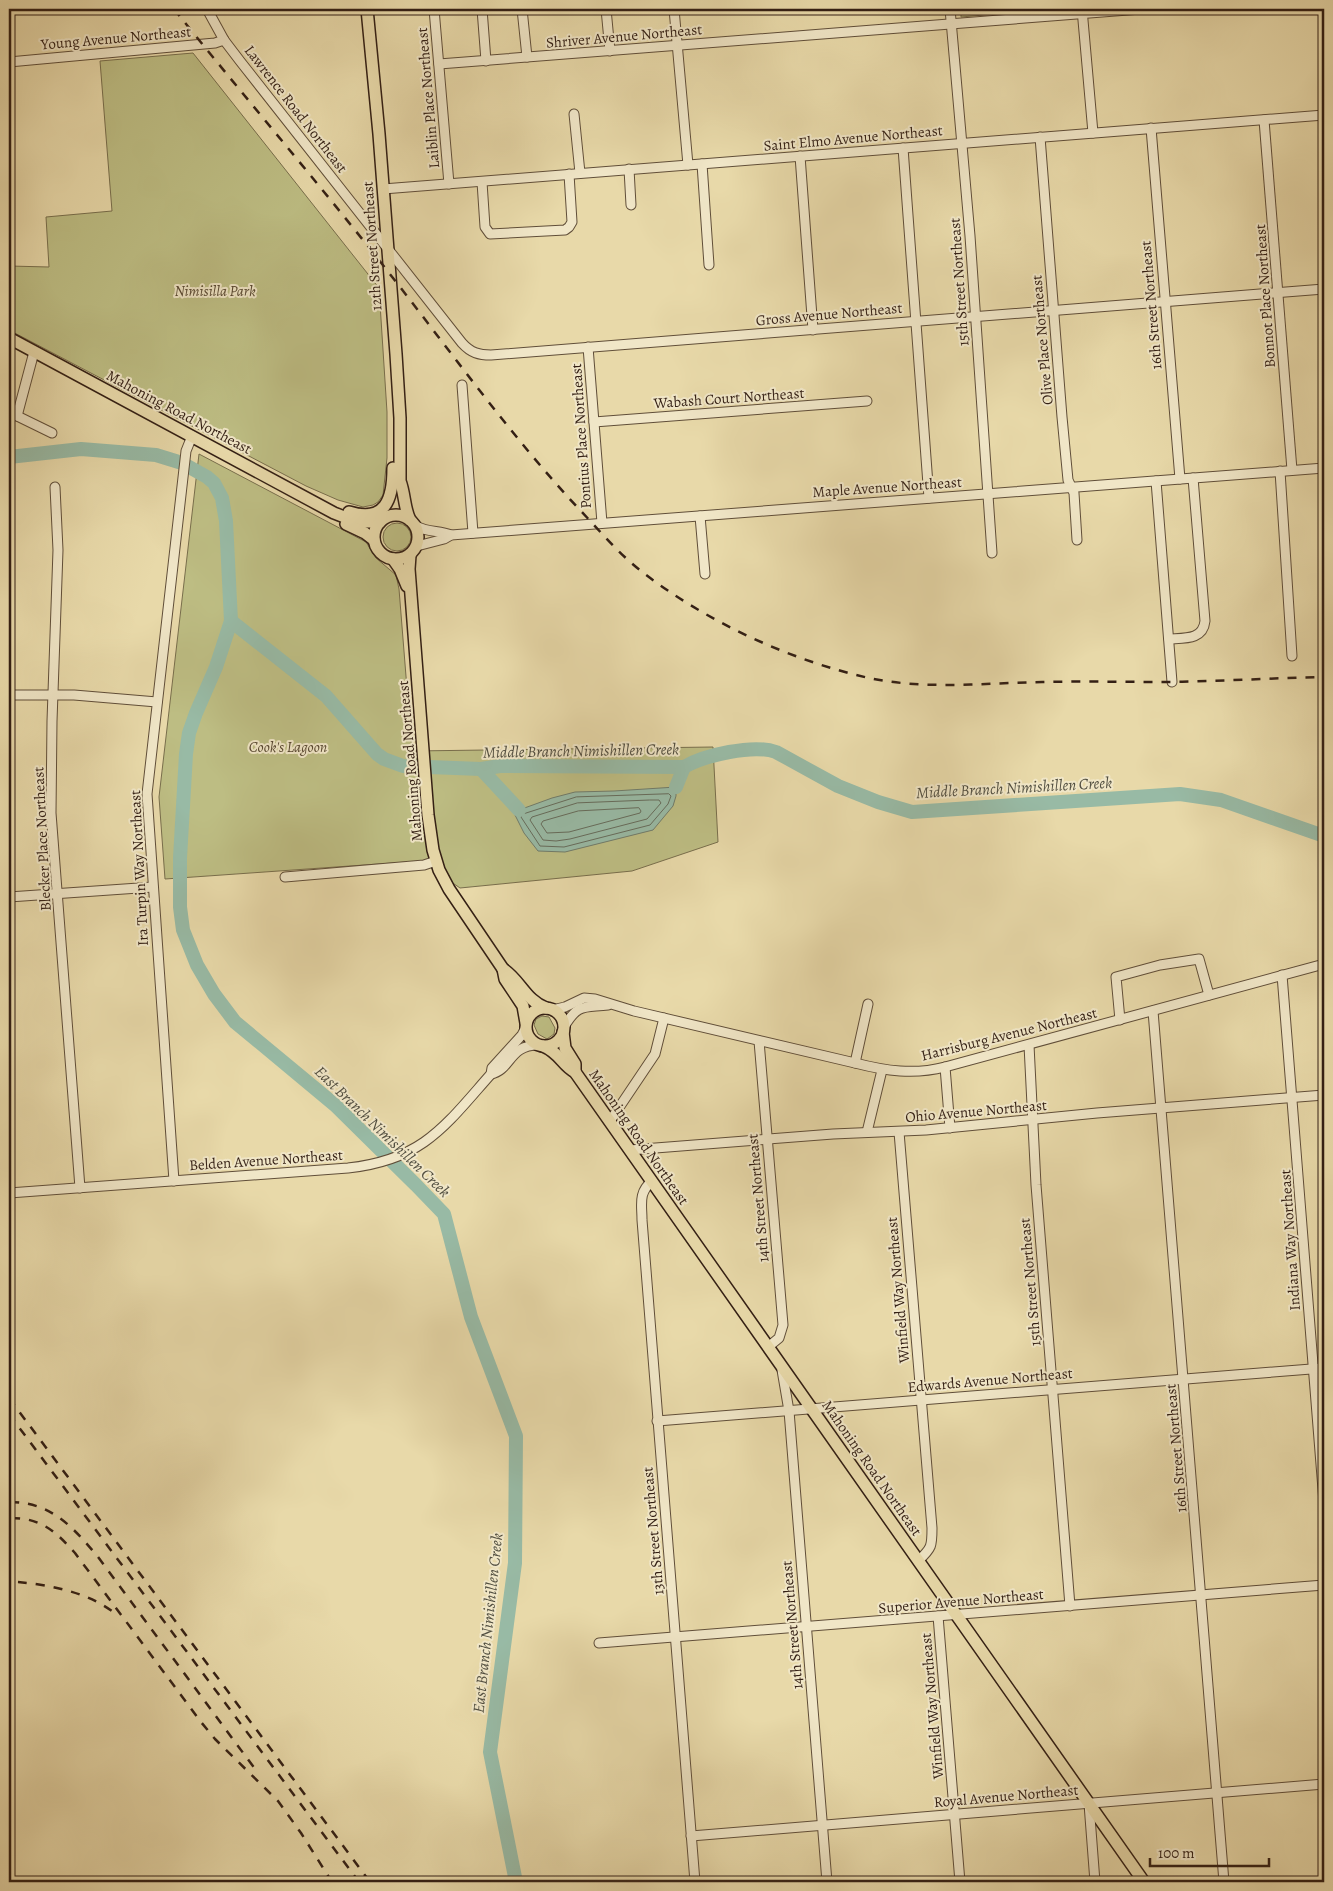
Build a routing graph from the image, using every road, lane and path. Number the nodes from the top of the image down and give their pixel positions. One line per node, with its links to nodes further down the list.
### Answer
1 (207, 9): 12 (street, Lawrence Road Northeast)
2 (367, 9): 35 (main road, 12th Street Northeast)
3 (434, 9): 18 (street, Laiblin Place Northeast)
4 (482, 9): 16 (street)
5 (522, 9): 15 (street)
6 (606, 9): 14 (street)
7 (674, 9): 13 (street)
8 (950, 9): 11 (street, 15th Street Northeast)
9 (1141, 9): 10 (street, Shriver Avenue Northeast)
10 (1082, 11): 11 (street, Shriver Avenue Northeast); 23 (street)
11 (951, 24): 13 (street, Shriver Avenue Northeast); 25 (street, 15th Street Northeast)
12 (224, 40): 17 (street, Young Avenue Northeast); 37 (street, Lawrence Road Northeast)
13 (678, 46): 14 (street, Shriver Avenue Northeast); 29 (street)
14 (610, 51): 15 (street, Shriver Avenue Northeast)
15 (527, 58): 16 (street, Shriver Avenue Northeast)
16 (486, 61): 18 (street, Shriver Avenue Northeast)
17 (9, 62)
18 (439, 64): 34 (street, Laiblin Place Northeast)
19 (574, 114): 31 (street)
20 (1324, 114): 21 (street, Saint Elmo Avenue Northeast)
21 (1264, 120): 22 (street, Saint Elmo Avenue Northeast); 40 (street, Bonnot Place Northeast)
22 (1151, 128): 23 (street, Saint Elmo Avenue Northeast); 41 (street, 16th Street Northeast)
23 (1093, 133): 24 (street, Saint Elmo Avenue Northeast)
24 (1040, 137): 25 (street, Saint Elmo Avenue Northeast); 42 (street, Olive Place Northeast)
25 (961, 143): 26 (street, Saint Elmo Avenue Northeast); 43 (street, 15th Street Northeast)
26 (903, 148): 27 (street, Saint Elmo Avenue Northeast); 44 (street)
27 (800, 156): 28 (street, Saint Elmo Avenue Northeast); 45 (street)
28 (702, 164): 29 (street, Saint Elmo Avenue Northeast); 38 (street)
29 (688, 165): 30 (street, Saint Elmo Avenue Northeast)
30 (629, 170): 31 (street, Saint Elmo Avenue Northeast); 36 (street)
31 (580, 173): 32 (street, Saint Elmo Avenue Northeast)
32 (569, 174): 33 (street, Saint Elmo Avenue Northeast); 33 (street)
33 (482, 182): 34 (street, Saint Elmo Avenue Northeast)
34 (450, 184): 35 (street, Saint Elmo Avenue Northeast)
35 (383, 188): 37 (main road, 12th Street Northeast)
36 (631, 205)
37 (387, 246): 47 (street, Gross Avenue Northeast); 52 (main road, 12th Street Northeast)
38 (709, 265)
39 (1324, 289): 40 (street, Gross Avenue Northeast)
40 (1278, 292): 41 (street, Gross Avenue Northeast); 57 (street, Bonnot Place Northeast)
41 (1165, 302): 42 (street, Gross Avenue Northeast); 60 (street, 16th Street Northeast)
42 (1053, 311): 43 (street, Gross Avenue Northeast); 63 (street, Olive Place Northeast)
43 (974, 316): 44 (street, Gross Avenue Northeast); 66 (street, 15th Street Northeast)
44 (916, 321): 45 (street, Gross Avenue Northeast); 67 (street)
45 (813, 330): 47 (street, Gross Avenue Northeast)
46 (9, 338): 48 (main road, Mahoning Road Northeast)
47 (588, 347): 53 (street, Pontius Place Northeast)
48 (34, 352): 51 (street); 55 (main road, Mahoning Road Northeast)
49 (462, 385): 73 (street)
50 (867, 401): 53 (street, Wabash Court Northeast)
51 (13, 414): 54 (street)
52 (400, 418): 61 (main road, 12th Street Northeast); 65 (main road)
53 (594, 422): 72 (street, Pontius Place Northeast)
54 (52, 433)
55 (192, 436): 65 (main road, Mahoning Road Northeast); 87 (street, Ira Turpin Way Northeast)
56 (1324, 468): 57 (street, Maple Avenue Northeast)
57 (1292, 470): 58 (street, Maple Avenue Northeast)
58 (1280, 471): 59 (street, Maple Avenue Northeast); 83 (street)
59 (1193, 478): 60 (street, Maple Avenue Northeast); 82 (street)
60 (1180, 479): 62 (street, Maple Avenue Northeast)
61 (400, 481): 70 (main road, 12th Street Northeast); 71 (main road, 12th Street Northeast)
62 (1156, 481): 63 (street, Maple Avenue Northeast); 82 (street)
63 (1071, 487): 66 (street, Maple Avenue Northeast); 76 (street, Olive Place Northeast)
64 (55, 488): 85 (street, Blecker Place Northeast)
65 (298, 493): 68 (main road, Mahoning Road Northeast)
66 (988, 493): 67 (street, Maple Avenue Northeast); 78 (street, 15th Street Northeast)
67 (929, 498): 69 (street, Maple Avenue Northeast)
68 (334, 513): 70 (main road, Mahoning Road Northeast); 75 (main road, Mahoning Road Northeast)
69 (700, 516): 72 (street, Maple Avenue Northeast); 80 (street)
70 (382, 520): 71 (main road); 75 (main road)
71 (413, 523): 74 (street, Maple Avenue Northeast); 77 (main road)
72 (602, 523): 73 (street, Maple Avenue Northeast)
73 (473, 533): 74 (street, Maple Avenue Northeast)
74 (451, 535): 77 (street, Maple Avenue Northeast)
75 (374, 540): 79 (main road)
76 (1077, 540)
77 (413, 551): 79 (main road); 81 (main road, Mahoning Road Northeast)
78 (992, 553)
79 (393, 559): 81 (main road, Mahoning Road Northeast)
80 (706, 574)
81 (411, 591): 88 (main road, Mahoning Road Northeast)
82 (1169, 639): 84 (street)
83 (1292, 656)
84 (1172, 682)
85 (54, 694): 86 (street); 87 (street); 91 (street, Blecker Place Northeast)
86 (9, 695)
87 (157, 702): 90 (street, Ira Turpin Way Northeast)
88 (436, 861): 89 (street); 94 (main road, Mahoning Road Northeast)
89 (285, 878)
90 (153, 887): 91 (street); 123 (street, Ira Turpin Way Northeast)
91 (58, 893): 92 (street); 125 (street, Blecker Place Northeast)
92 (9, 897)
93 (1324, 964): 95 (street, Harrisburg Avenue Northeast)
94 (503, 969): 99 (main road, Mahoning Road Northeast); 103 (main road, Mahoning Road Northeast)
95 (1282, 975): 96 (street, Harrisburg Avenue Northeast); 114 (street, Indiana Way Northeast)
96 (1209, 995): 100 (street, Harrisburg Avenue Northeast); 102 (street)
97 (868, 1004): 108 (street)
98 (610, 1005): 99 (street, Harrisburg Avenue Northeast); 101 (street, Harrisburg Avenue Northeast); 104 (street, Harrisburg Avenue Northeast)
99 (549, 1009): 103 (main road); 104 (main road)
100 (1153, 1011): 102 (street, Harrisburg Avenue Northeast); 115 (street, 16th Street Northeast)
101 (664, 1018): 105 (street, Harrisburg Avenue Northeast); 117 (street)
102 (1120, 1020): 107 (street, Harrisburg Avenue Northeast)
103 (526, 1024): 106 (main road); 112 (street, Belden Avenue Northeast)
104 (564, 1028): 106 (main road); 111 (main road, Mahoning Road Northeast)
105 (759, 1041): 108 (street, Harrisburg Avenue Northeast); 121 (street, 14th Street Northeast)
106 (540, 1045): 111 (main road, Mahoning Road Northeast); 112 (street, Belden Avenue Northeast)
107 (1029, 1045): 109 (street, Harrisburg Avenue Northeast); 116 (street, 15th Street Northeast)
108 (855, 1064): 110 (street, Harrisburg Avenue Northeast)
109 (945, 1067): 110 (street, Harrisburg Avenue Northeast); 118 (street)
110 (882, 1070): 119 (street)
111 (575, 1072): 117 (main road, Mahoning Road Northeast)
112 (491, 1074): 123 (street, Belden Avenue Northeast)
113 (1324, 1096): 114 (street, Ohio Avenue Northeast)
114 (1292, 1098): 115 (street, Ohio Avenue Northeast); 130 (street, Indiana Way Northeast)
115 (1161, 1108): 116 (street, Ohio Avenue Northeast); 131 (street, 16th Street Northeast)
116 (1032, 1119): 118 (street, Ohio Avenue Northeast); 132 (street, 15th Street Northeast)
117 (610, 1121): 122 (main road, Mahoning Road Northeast)
118 (950, 1128): 120 (street, Ohio Avenue Northeast)
119 (867, 1132): 120 (street, Ohio Avenue Northeast); 121 (street, Ohio Avenue Northeast)
120 (899, 1132): 133 (street, Winfield Way Northeast)
121 (766, 1138): 122 (street, Ohio Avenue Northeast); 127 (street, 14th Street Northeast)
122 (630, 1150): 124 (main road, Mahoning Road Northeast)
123 (174, 1181): 125 (street, Belden Avenue Northeast)
124 (652, 1181): 127 (main road, Mahoning Road Northeast); 136 (street, 13th Street Northeast)
125 (80, 1188): 126 (street, Belden Avenue Northeast)
126 (9, 1193)
127 (768, 1347): 128 (main road, Mahoning Road Northeast)
128 (782, 1365): 134 (main road, Mahoning Road Northeast); 135 (street, 14th Street Northeast)
129 (1324, 1368): 130 (street, Edwards Avenue Northeast)
130 (1313, 1369): 131 (street, Edwards Avenue Northeast); 137 (street, Indiana Way Northeast)
131 (1184, 1378): 132 (street, Edwards Avenue Northeast); 140 (street, 16th Street Northeast)
132 (1052, 1389): 133 (street, Edwards Avenue Northeast); 141 (street, 15th Street Northeast)
133 (921, 1400): 134 (street, Edwards Avenue Northeast); 138 (street, Winfield Way Northeast)
134 (812, 1409): 135 (street, Edwards Avenue Northeast); 138 (main road, Mahoning Road Northeast)
135 (788, 1411): 136 (street, Edwards Avenue Northeast); 144 (street, 14th Street Northeast)
136 (658, 1421): 145 (street, 13th Street Northeast)
137 (1324, 1502)
138 (918, 1560): 142 (main road, Mahoning Road Northeast)
139 (1324, 1585): 140 (street, Superior Avenue Northeast)
140 (1202, 1595): 141 (street, Superior Avenue Northeast); 148 (street, 16th Street Northeast)
141 (1070, 1606): 142 (street, Superior Avenue Northeast)
142 (957, 1615): 143 (street, Superior Avenue Northeast); 149 (main road, Mahoning Road Northeast)
143 (938, 1616): 144 (street, Superior Avenue Northeast); 150 (street, Winfield Way Northeast)
144 (807, 1627): 145 (street, Superior Avenue Northeast); 151 (street, 14th Street Northeast)
145 (676, 1638): 146 (street, Superior Avenue Northeast); 152 (street, 13th Street Northeast)
146 (599, 1643)
147 (1324, 1784): 148 (street, Royal Avenue Northeast)
148 (1217, 1793): 149 (street, Royal Avenue Northeast); 158 (street, 16th Street Northeast)
149 (1089, 1803): 150 (street, Royal Avenue Northeast); 156 (street); 157 (main road, Mahoning Road Northeast)
150 (954, 1814): 151 (street, Royal Avenue Northeast); 155 (street, Winfield Way Northeast)
151 (822, 1826): 152 (street, Royal Avenue Northeast); 154 (street, 14th Street Northeast)
152 (691, 1836): 153 (street, 13th Street Northeast)
153 (695, 1882)
154 (827, 1882)
155 (960, 1882)
156 (1095, 1882)
157 (1144, 1882)
158 (1224, 1882)

